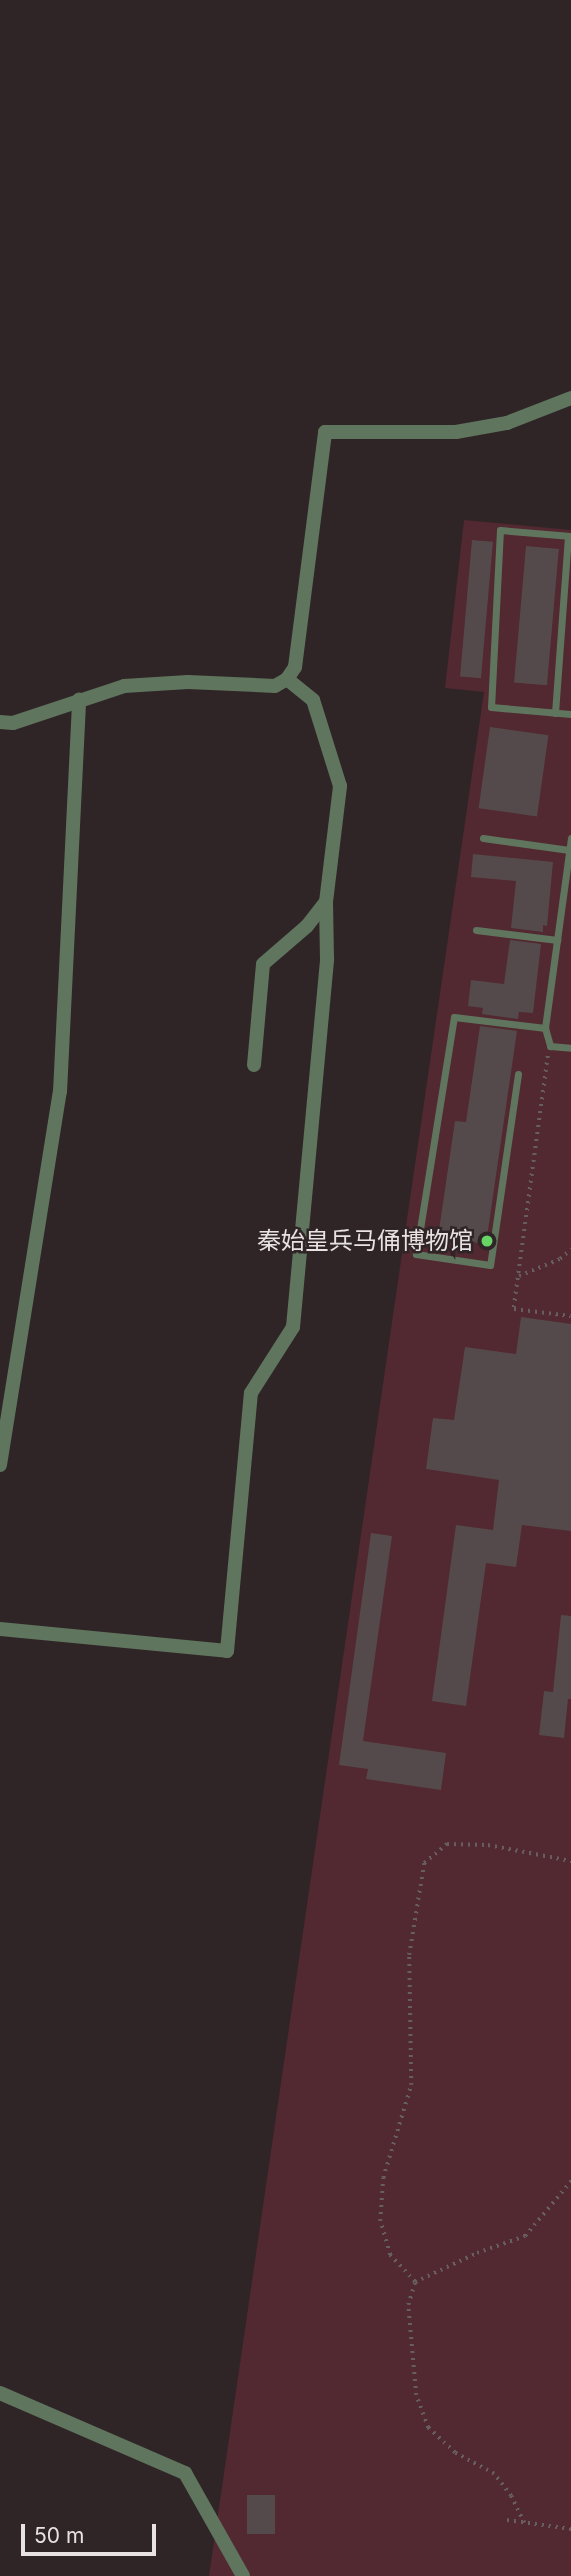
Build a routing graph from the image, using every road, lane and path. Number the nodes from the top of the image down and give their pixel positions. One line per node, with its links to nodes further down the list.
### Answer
1 (571, 398): 3 (street)
2 (570, 536): 5 (lane); 5 (lane)
3 (287, 679): 4 (street); 11 (street)
4 (79, 699): 7 (street); 22 (street)
5 (555, 713): 6 (lane)
6 (571, 714)
7 (0, 722)
8 (483, 838): 10 (lane)
9 (571, 838): 10 (lane)
10 (569, 850): 13 (lane)
11 (326, 902): 17 (street); 23 (street)
12 (476, 930): 13 (lane)
13 (557, 940): 14 (lane)
14 (545, 1028): 15 (lane); 18 (lane)
15 (550, 1046): 16 (lane); 20 (path)
16 (571, 1048)
17 (254, 1065)
18 (518, 1074)
19 (571, 1249): 20 (path)
20 (519, 1276): 21 (path)
21 (571, 1316)
22 (0, 1465)
23 (0, 1629)
24 (571, 1861): 26 (path)
25 (571, 2181): 26 (path)
26 (415, 2282): 29 (path)
27 (0, 2393): 31 (street)
28 (507, 2520): 29 (path)
29 (524, 2523): 30 (path)
30 (571, 2529)
31 (243, 2576)

